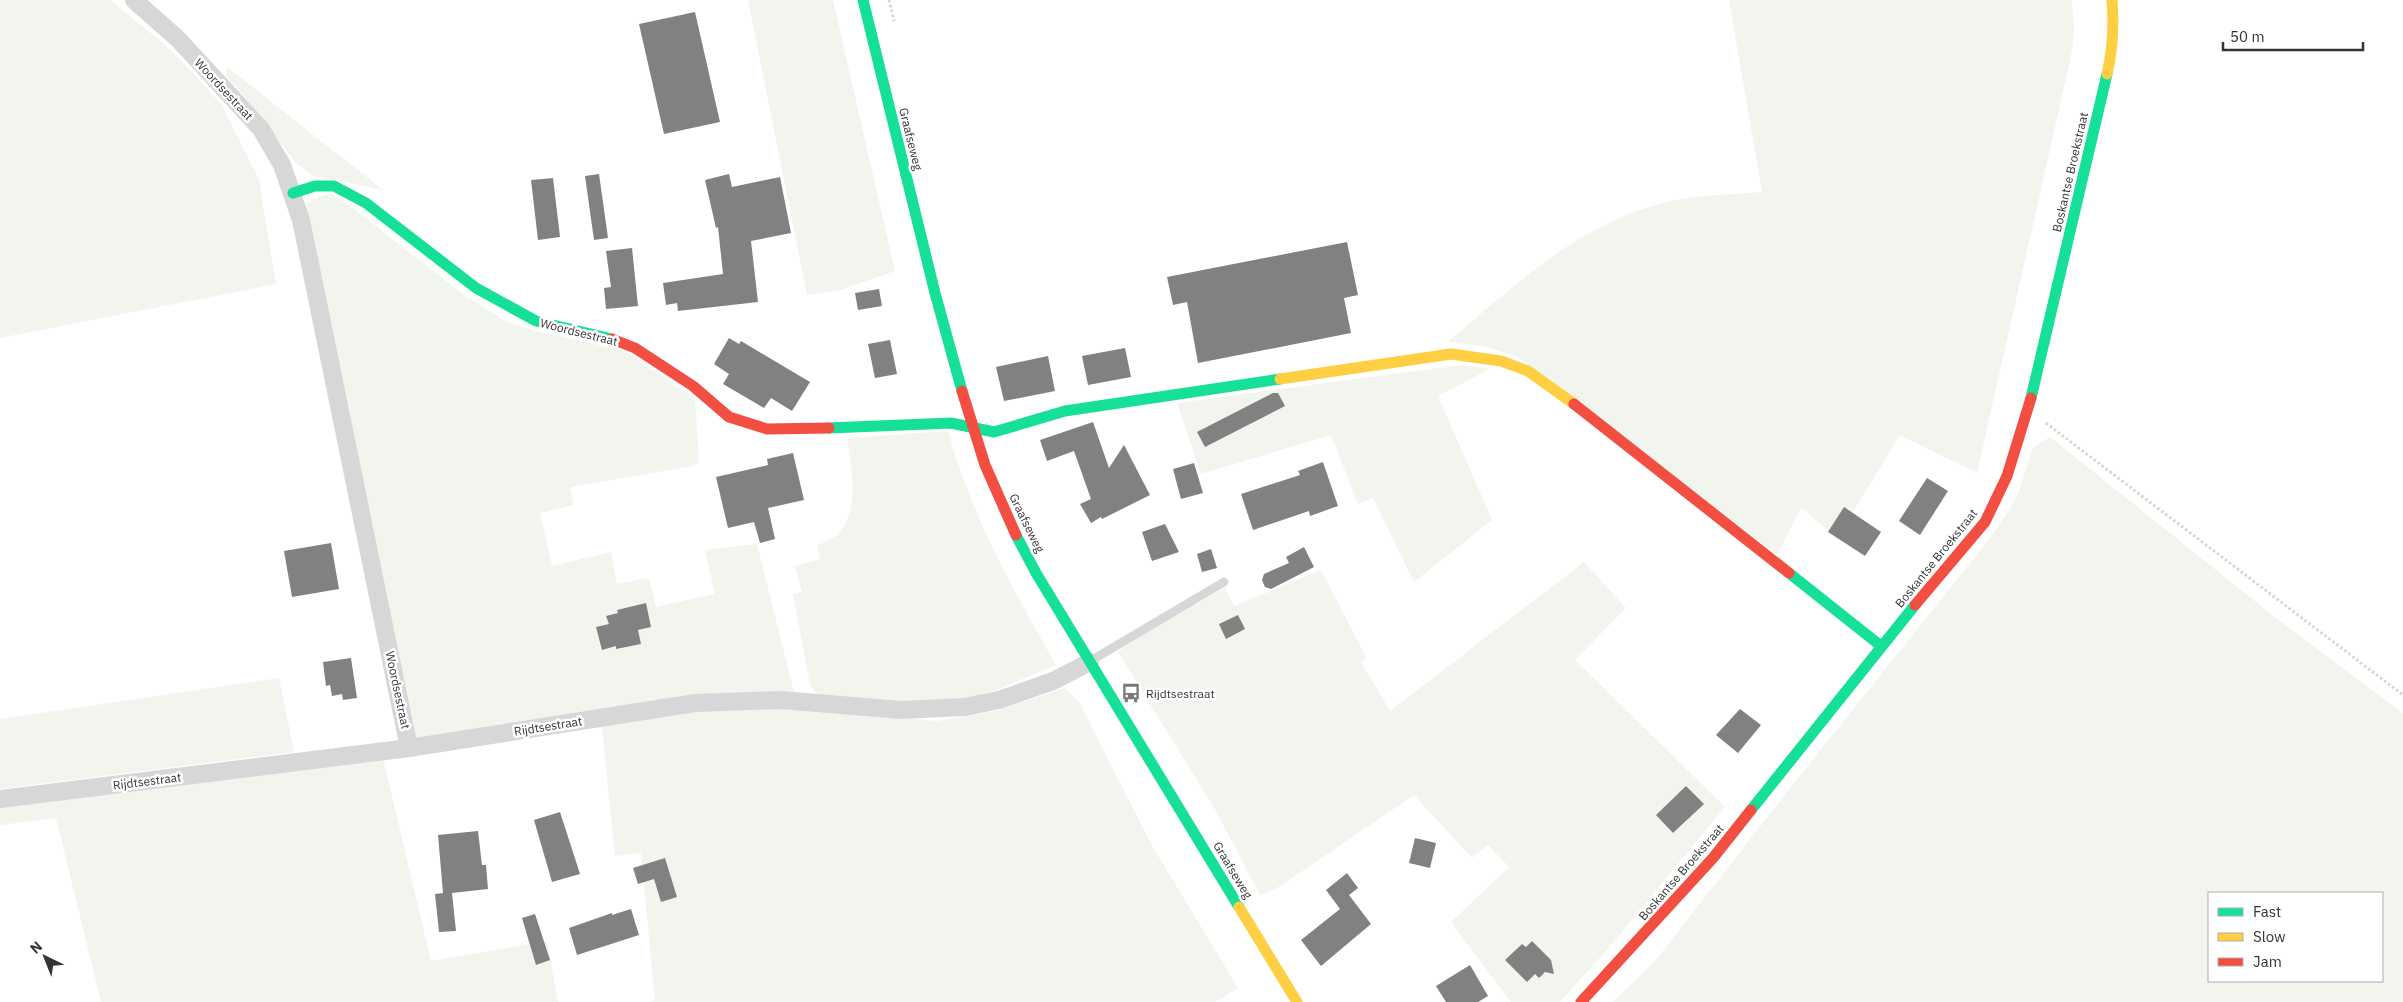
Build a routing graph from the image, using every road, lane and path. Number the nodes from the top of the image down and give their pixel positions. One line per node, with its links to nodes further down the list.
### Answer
1 (134, 0): 4 (street, Woordsestraat)
2 (863, 0): 6 (street, Graafseweg)
3 (2112, 0): 5 (street, Boskantse Broekstraat)
4 (293, 193): 6 (street, Woordsestraat); 11 (street, Woordsestraat)
5 (2028, 409): 8 (street, Boskantse Broekstraat); 10 (path)
6 (972, 427): 8 (street, Woordsestraat); 9 (street, Graafseweg)
7 (1224, 582): 9 (lane)
8 (1881, 646): 14 (street, Boskantse Broekstraat)
9 (1090, 662): 11 (street, Rijdtsestraat); 13 (street, Graafseweg)
10 (2403, 695)
11 (409, 748): 12 (street, Rijdtsestraat)
12 (0, 799)
13 (1297, 1002)
14 (1581, 1002)

